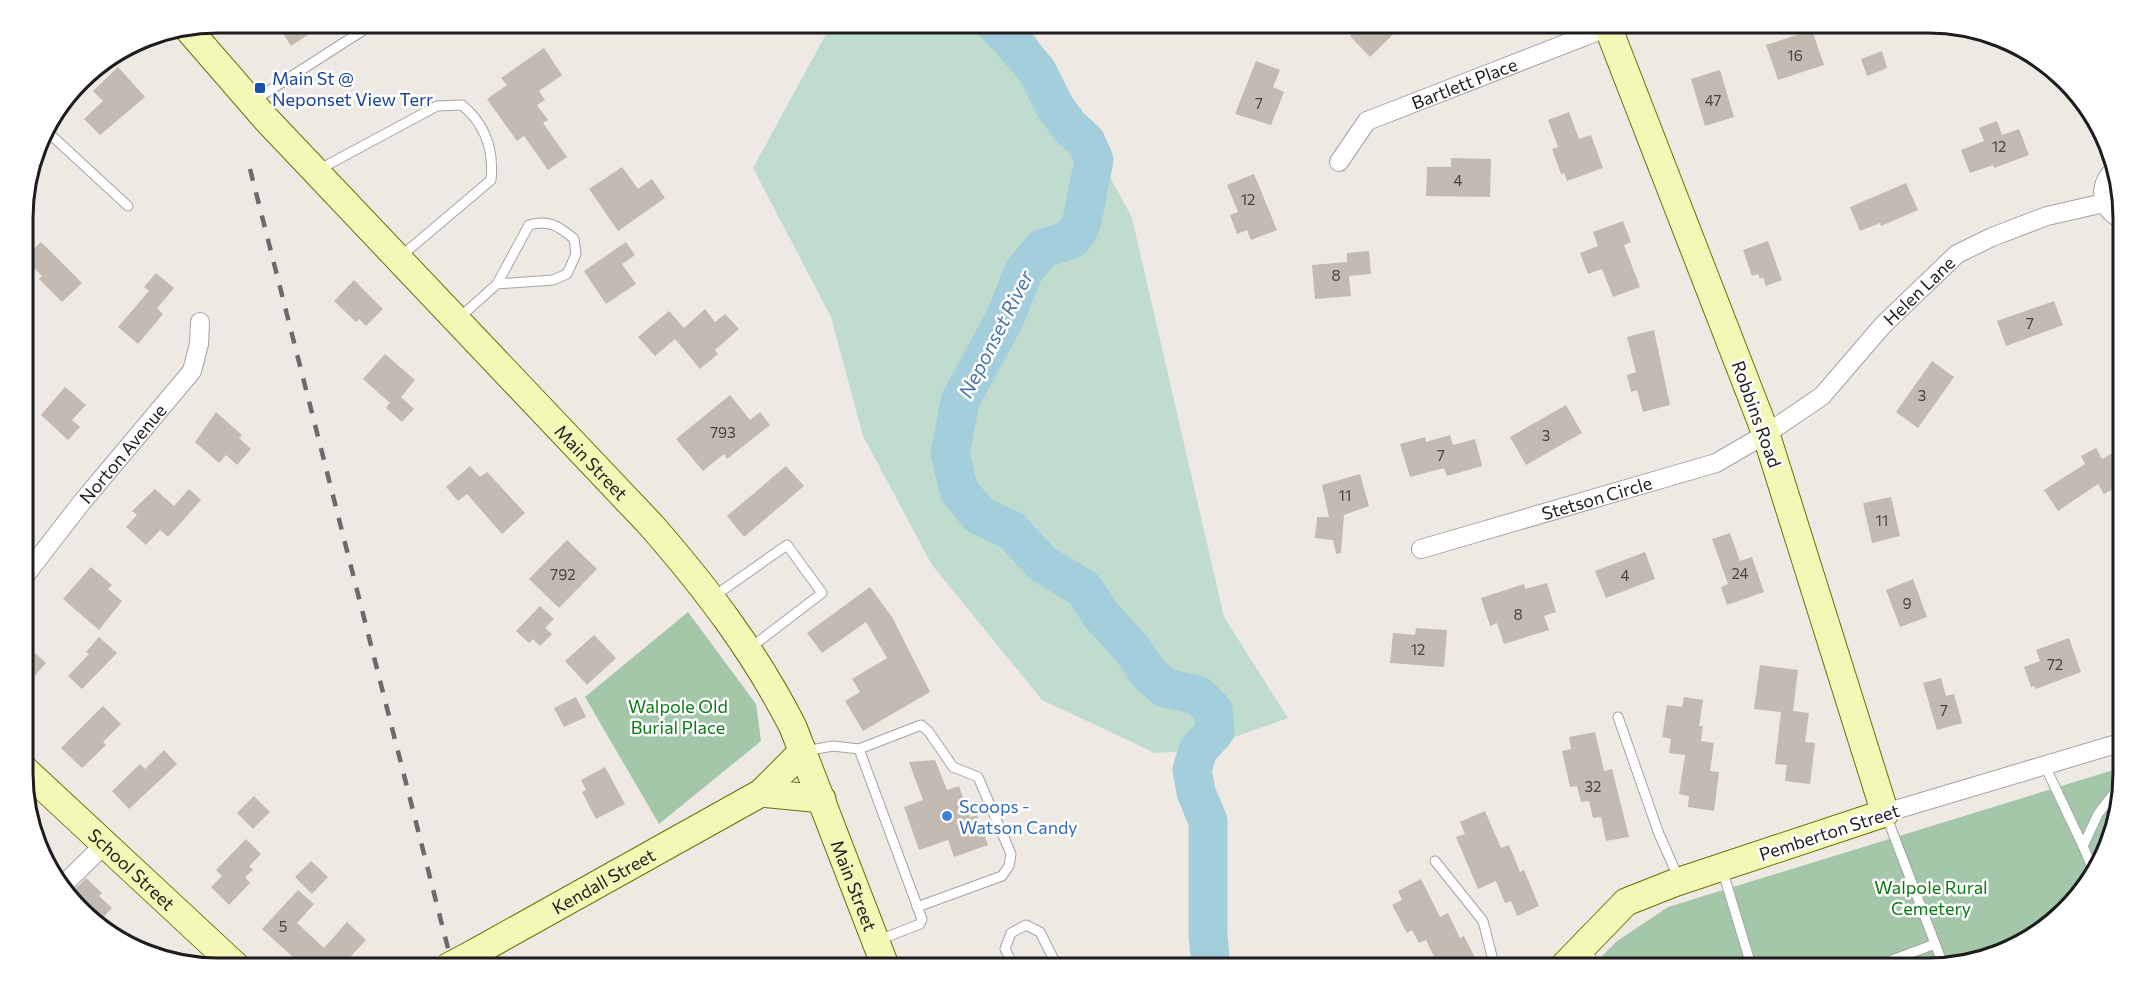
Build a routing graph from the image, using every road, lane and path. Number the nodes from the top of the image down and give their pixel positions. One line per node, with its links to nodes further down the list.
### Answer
1 (359, 33): 5 (lane)
2 (1589, 33): 7 (street, Bartlett Place)
3 (1615, 33): 17 (street, Robbins Road)
4 (194, 35): 5 (street, Main Street)
5 (251, 102): 8 (street, Main Street)
6 (52, 136): 11 (lane)
7 (1339, 162)
8 (315, 171): 13 (street, Main Street); 13 (lane)
9 (2108, 178): 10 (street)
10 (2104, 203): 12 (street); 17 (street, Helen Lane)
11 (128, 206)
12 (2113, 213)
13 (398, 259): 15 (street, Main Street)
14 (497, 284): 14 (lane); 15 (lane)
15 (456, 320): 20 (street, Main Street)
16 (200, 322): 19 (street, Norton Avenue)
17 (1766, 434): 18 (street, Stetson Circle); 31 (street, Robbins Road)
18 (1421, 549)
19 (33, 565)
20 (712, 597): 21 (street, Main Street); 21 (lane)
21 (748, 650): 25 (street, Main Street)
22 (1618, 717): 38 (lane)
23 (2113, 745): 26 (street, Pemberton Street)
24 (859, 749): 25 (lane); 39 (lane); 39 (lane)
25 (803, 751): 28 (street, Kendall Street); 30 (street, Main Street)
26 (2045, 766): 31 (street, Pemberton Street); 33 (lane)
27 (33, 778): 32 (street, School Street)
28 (761, 793): 30 (street); 44 (street, Kendall Street, bridge)
29 (2111, 796): 33 (lane)
30 (822, 799): 40 (street, Main Street)
31 (1885, 813): 36 (street, Pemberton Street); 41 (lane)
32 (105, 844): 37 (street); 43 (street, School Street)
33 (2084, 846): 35 (lane)
34 (1435, 861): 48 (lane)
35 (2090, 861)
36 (1722, 867): 38 (street, Pemberton Street); 49 (lane)
37 (68, 881)
38 (1680, 881): 42 (street, Pemberton Street)
39 (917, 906): 40 (lane)
40 (874, 942): 45 (street, Main Street)
41 (1935, 944): 50 (lane); 51 (lane)
42 (1590, 956)
43 (226, 958)
44 (465, 958)
45 (881, 958)
46 (1010, 958): 47 (lane)
47 (1053, 958)
48 (1493, 958)
49 (1749, 958)
50 (1898, 958)
51 (1940, 958)

